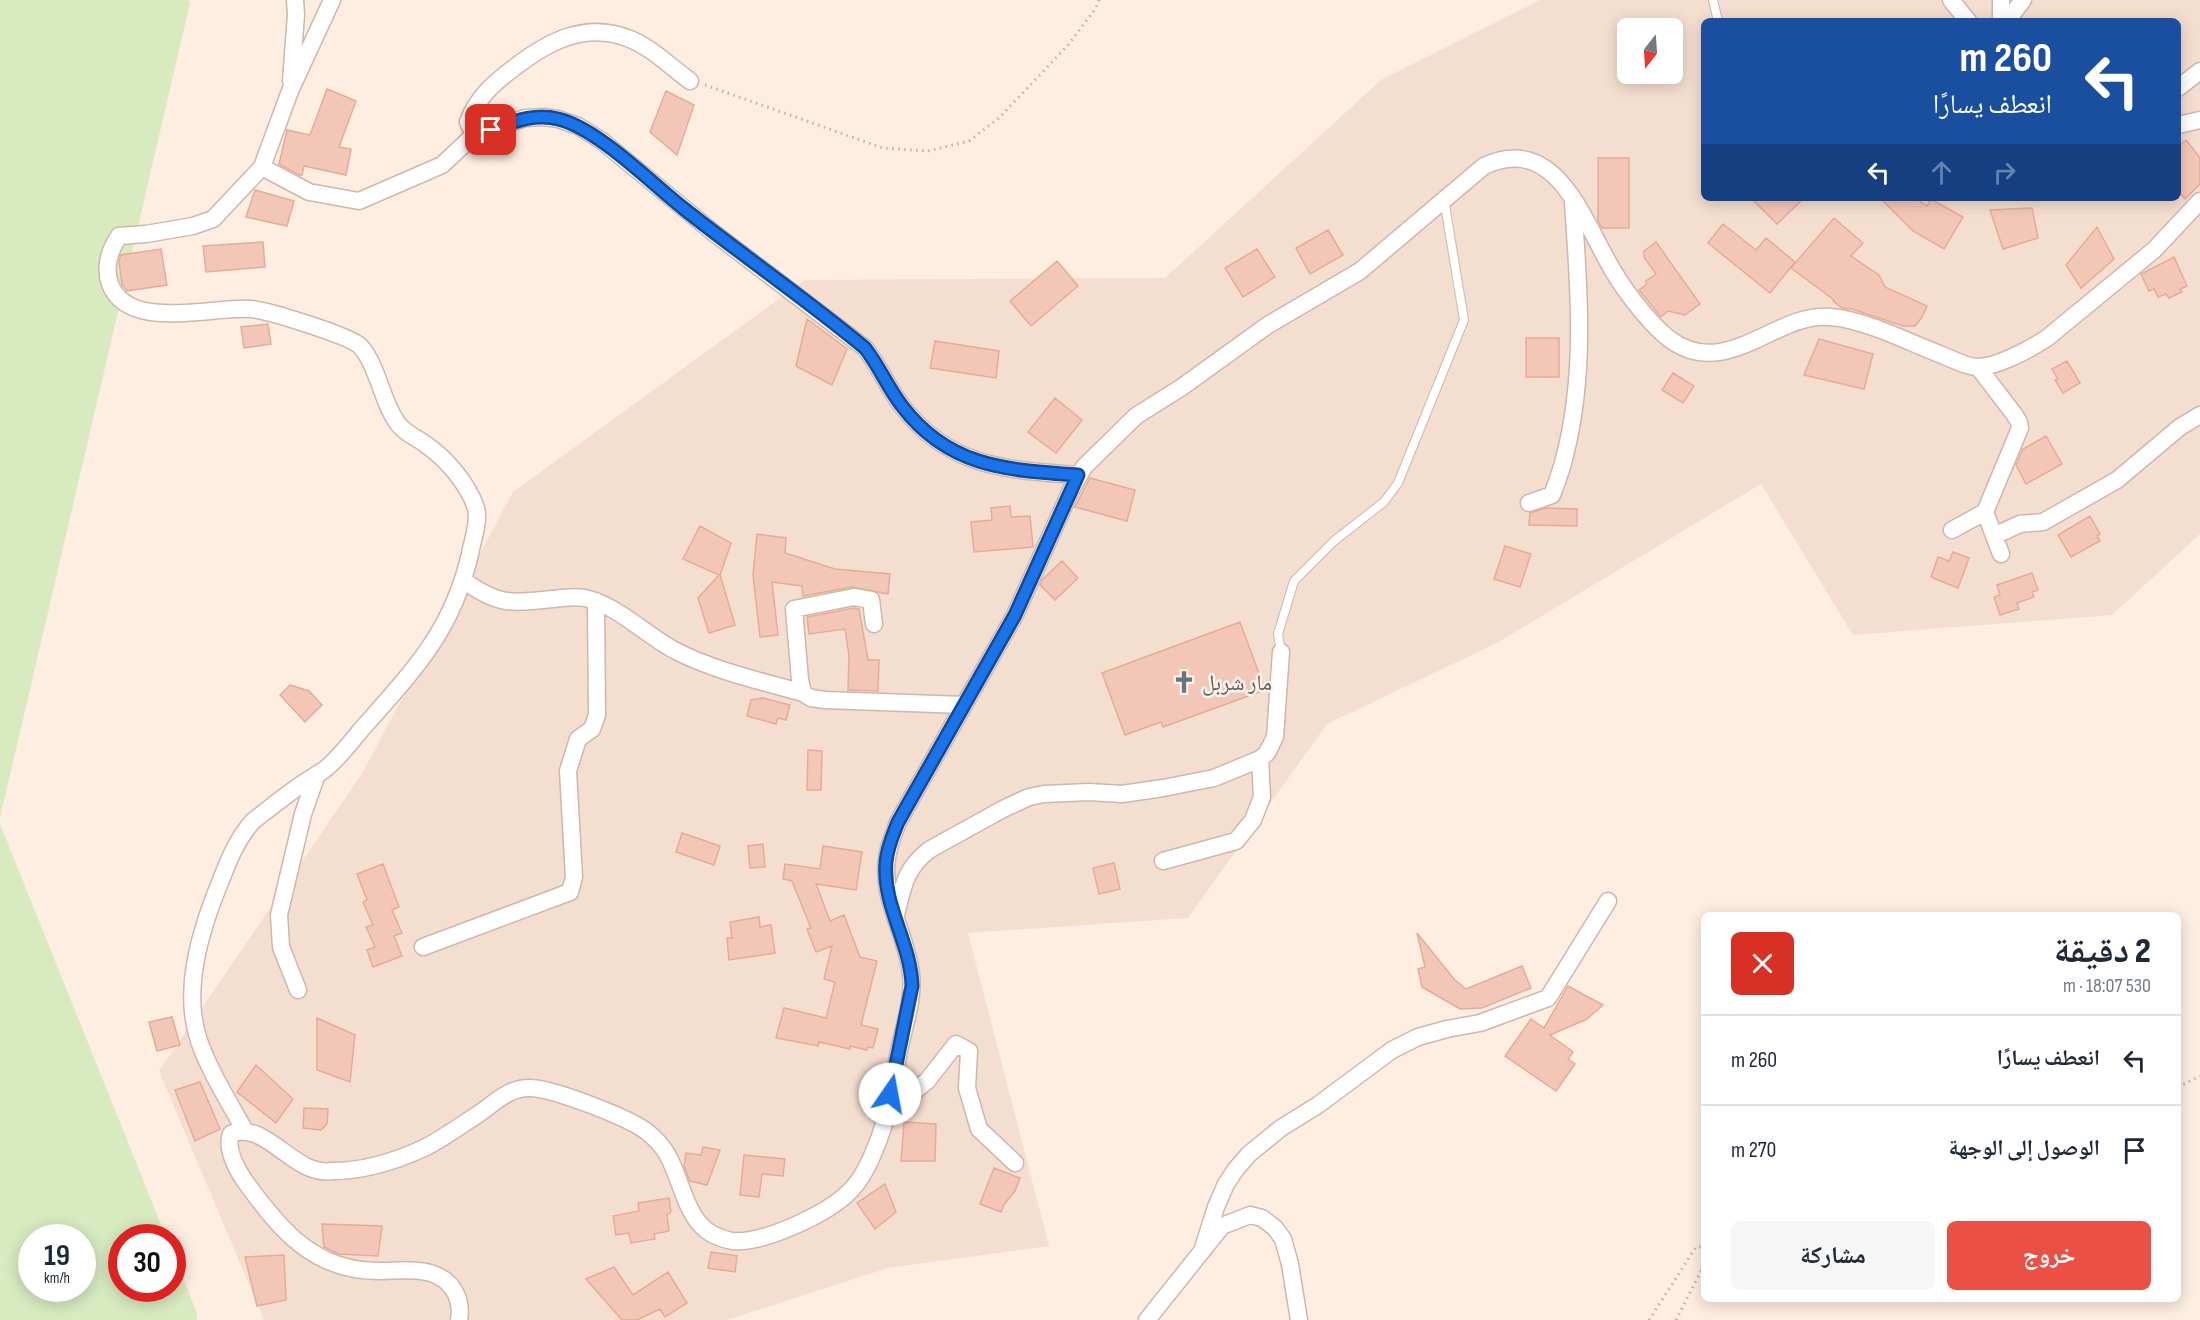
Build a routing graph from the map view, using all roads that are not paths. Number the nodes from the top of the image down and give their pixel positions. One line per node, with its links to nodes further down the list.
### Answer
1 (295, 0): 14 (street)
2 (332, 0): 14 (street)
3 (1713, 0): 7 (lane)
4 (1951, 0): 8 (street)
5 (2001, 0): 9 (street)
6 (2023, 0): 10 (street)
7 (1717, 18)
8 (1966, 18)
9 (2001, 18)
10 (2009, 18)
11 (2200, 71): 13 (street)
12 (690, 81): 17 (street)
13 (2181, 86)
14 (290, 91): 18 (street)
15 (2200, 120): 16 (street)
16 (2181, 124)
17 (474, 135): 18 (street); 24 (street)
18 (262, 167): 30 (street)
19 (1444, 199): 20 (street); 24 (street); 33 (lane)
20 (1573, 199): 22 (street); 25 (street)
21 (2200, 201): 22 (street)
22 (1978, 367): 26 (street)
23 (2200, 415): 28 (street)
24 (1078, 475): 35 (street)
25 (1529, 502)
26 (1985, 512): 27 (street); 28 (street)
27 (1952, 530)
28 (1994, 536): 29 (street)
29 (2001, 554)
30 (463, 580): 31 (street); 37 (street)
31 (596, 601): 34 (street); 41 (street)
32 (874, 624): 34 (street)
33 (1281, 652): 36 (street)
34 (803, 693): 35 (street)
35 (964, 705): 40 (street)
36 (1260, 759): 38 (street); 40 (street)
37 (317, 774): 42 (street); 44 (street)
38 (1163, 861)
39 (1608, 901): 46 (street)
40 (896, 915): 43 (street)
41 (423, 947)
42 (298, 990)
43 (886, 1114): 44 (street); 45 (street)
44 (245, 1131): 47 (street)
45 (1015, 1163)
46 (1203, 1248): 48 (street); 49 (street)
47 (459, 1320)
48 (1147, 1320)
49 (1299, 1320)

